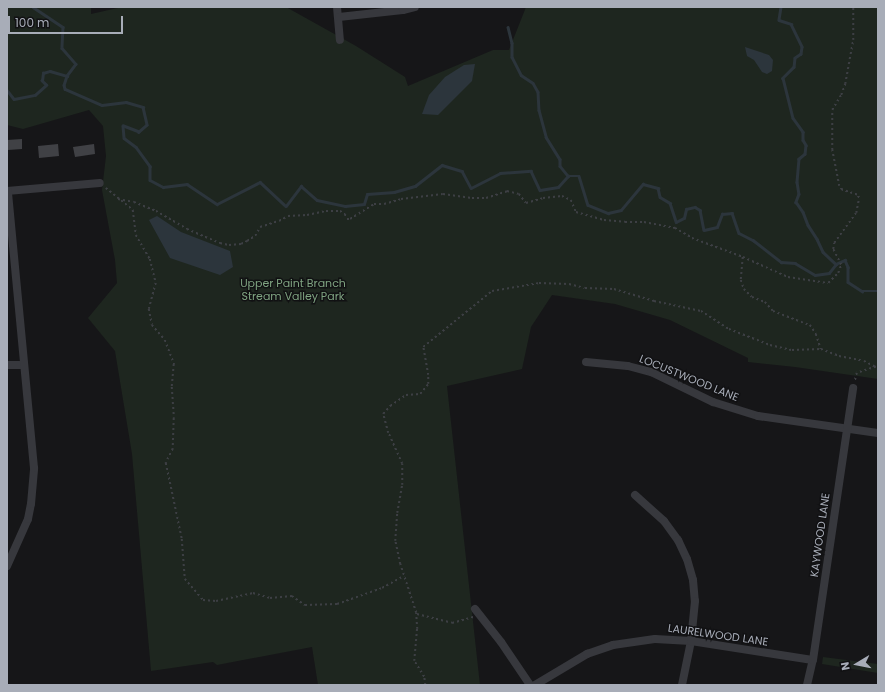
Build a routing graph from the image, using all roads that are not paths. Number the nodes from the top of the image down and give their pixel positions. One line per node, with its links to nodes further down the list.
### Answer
1 (337, 7): 3 (street)
2 (415, 7): 3 (street)
3 (338, 17): 4 (street)
4 (340, 40)
5 (100, 183): 6 (street)
6 (7, 191): 9 (street)
7 (586, 362): 11 (street, LOCUSTWOOD LANE)
8 (7, 365): 9 (street)
9 (24, 365): 14 (street)
10 (853, 388): 11 (street, KAYWOOD LANE)
11 (847, 428): 12 (street, LOCUSTWOOD LANE); 17 (street, KAYWOOD LANE)
12 (878, 433)
13 (635, 495): 16 (street)
14 (7, 566)
15 (475, 609): 18 (street)
16 (691, 641): 17 (street, LAURELWOOD LANE); 19 (street, LAURELWOOD LANE); 20 (street)
17 (813, 660): 21 (street, KAYWOOD LANE)
18 (530, 685)
19 (535, 685)
20 (682, 685)
21 (806, 685)

